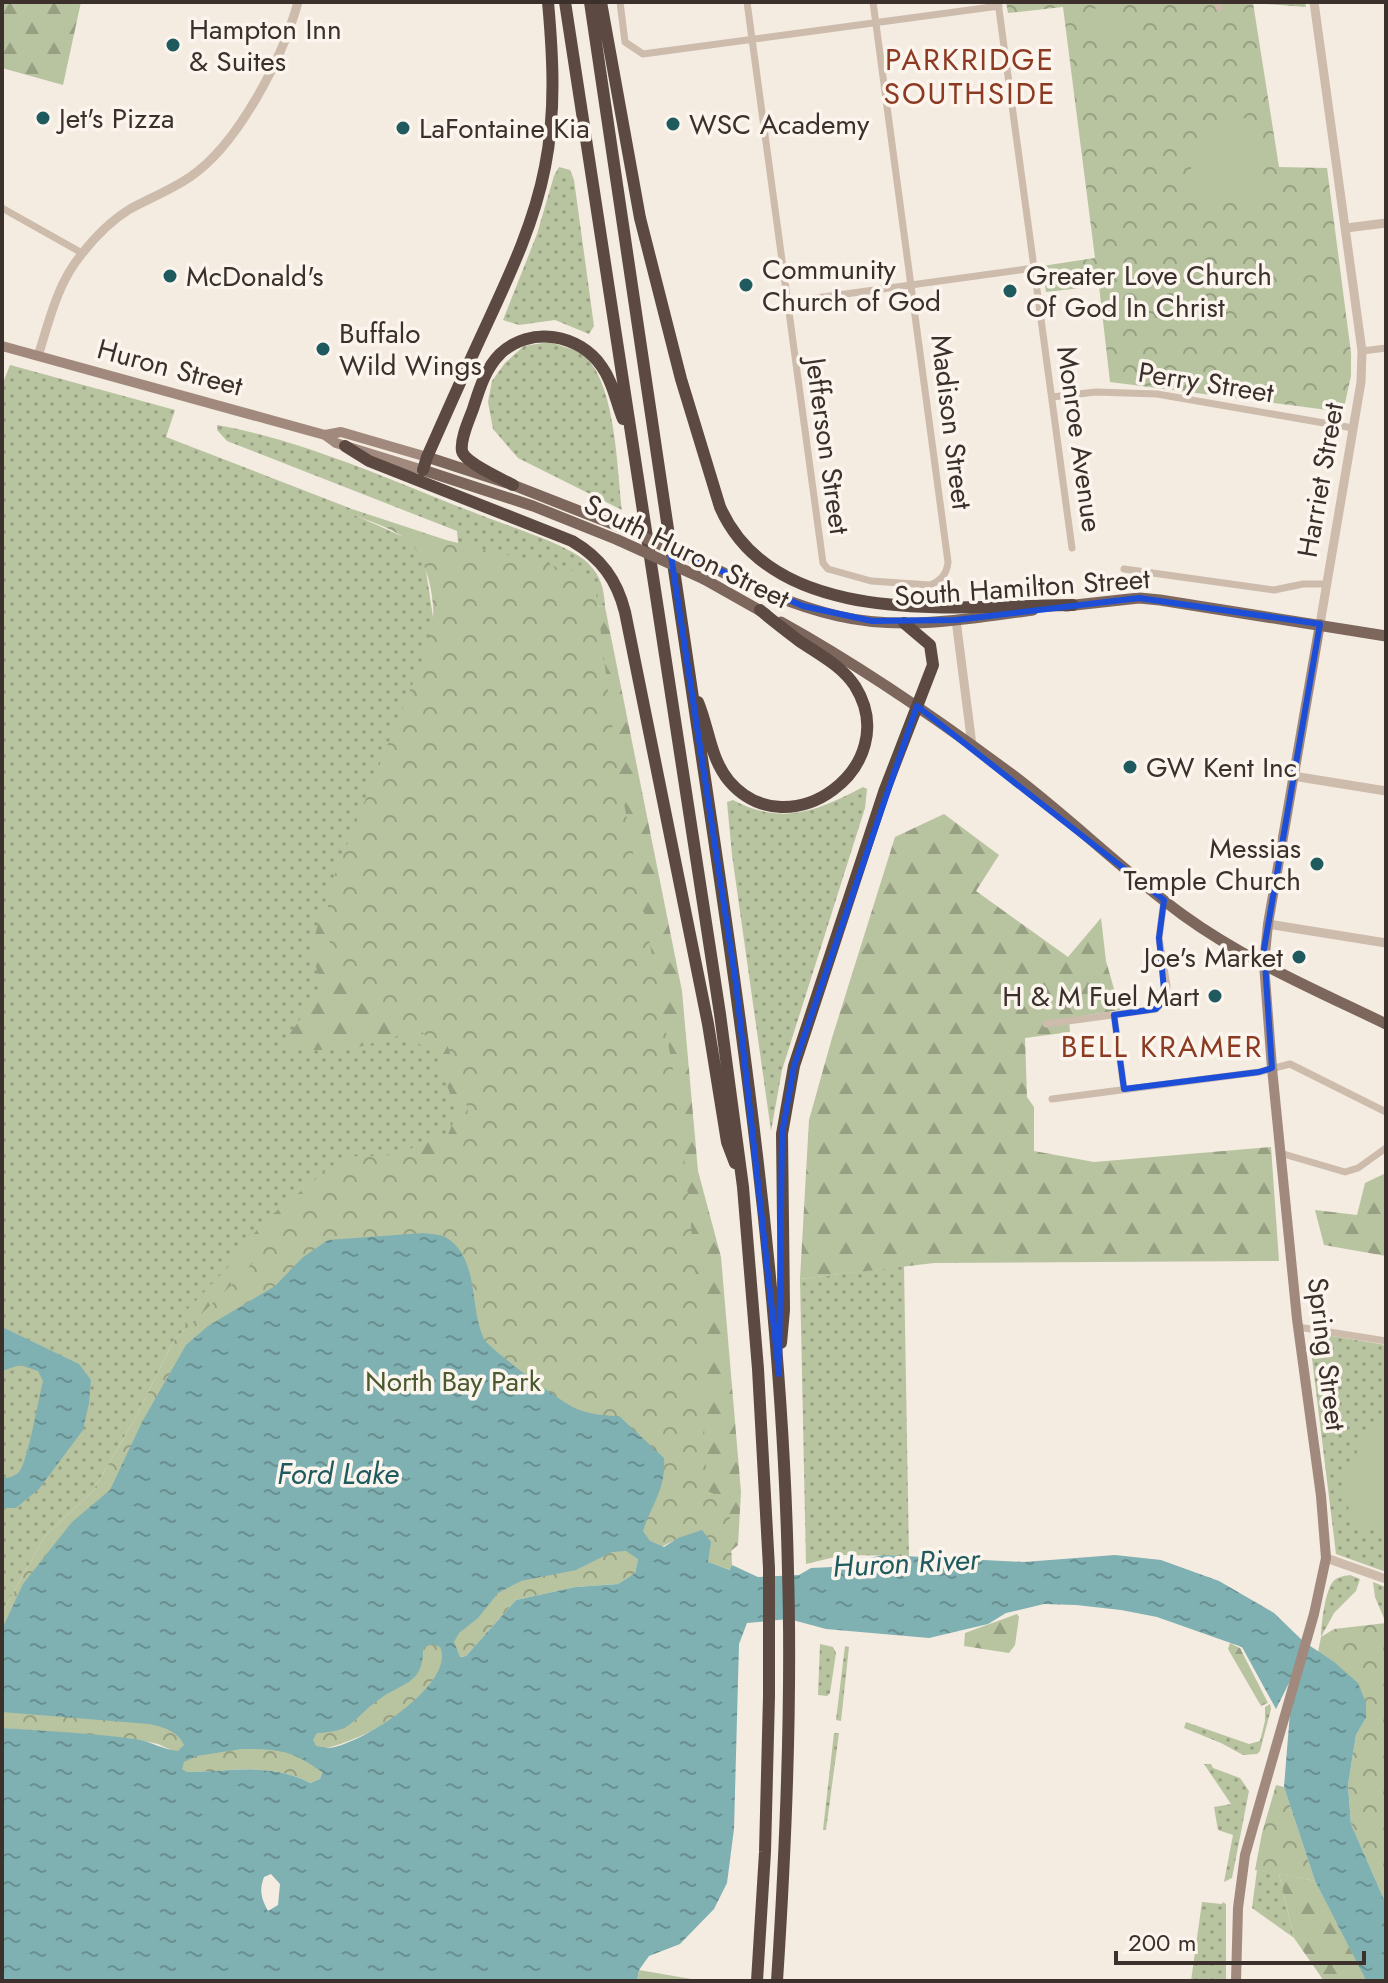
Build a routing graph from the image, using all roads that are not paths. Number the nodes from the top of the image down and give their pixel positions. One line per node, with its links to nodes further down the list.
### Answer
1 (298, 2): 16 (street)
2 (548, 2): 29 (highway)
3 (565, 2): 27 (highway)
4 (590, 2): 42 (highway)
5 (601, 2): 36 (highway)
6 (620, 2): 12 (street)
7 (747, 2): 12 (street, Jefferson Street)
8 (873, 2): 11 (street, Madison Street)
9 (1314, 2): 15 (street, Harriet Street)
10 (998, 4): 11 (street); 17 (street, Monroe Avenue)
11 (876, 23): 12 (street); 18 (street, Madison Street)
12 (752, 39): 19 (street, Jefferson Street)
13 (2, 208): 16 (street)
14 (1386, 223): 15 (street)
15 (1346, 228): 22 (street, Harriet Street)
16 (82, 253): 23 (street)
17 (1034, 268): 18 (street); 24 (street, Monroe Avenue)
18 (912, 285): 19 (street); 32 (street, Madison Street)
19 (787, 302): 32 (street, Jefferson Street)
20 (2, 346): 23 (main road, Huron Street)
21 (1386, 348): 22 (street)
22 (1362, 351): 25 (street, Harriet Street)
23 (38, 356): 26 (main road, Huron Street)
24 (1052, 397): 25 (street, Perry Street); 31 (street, Monroe Avenue)
25 (1353, 428): 34 (street, Harriet Street)
26 (325, 435): 28 (main road, South Huron Street); 29 (main road, South Huron Street)
27 (631, 442): 30 (highway); 60 (highway)
28 (345, 446): 29 (main road, South Huron Street); 60 (highway)
29 (425, 464): 30 (main road, South Huron Street); 37 (main road, South Huron Street, bridge)
30 (513, 485): 35 (main road, South Huron Street, bridge)
31 (1072, 548)
32 (948, 562)
33 (1124, 569): 34 (street)
34 (1326, 584): 40 (street, Harriet Street)
35 (760, 590): 39 (main road, South Hamilton Street)
36 (1073, 605): 38 (main road, South Hamilton Street); 40 (main road, South Hamilton Street)
37 (760, 610): 42 (highway); 43 (main road, South Huron Street)
38 (956, 620): 39 (main road, South Hamilton Street); 44 (street)
39 (904, 623): 43 (highway)
40 (1320, 624): 41 (main road, South Hamilton Street); 45 (main road, Harriet Street)
41 (1386, 636)
42 (690, 683): 63 (highway)
43 (917, 706): 44 (main road, South Huron Street); 63 (highway)
44 (972, 745): 47 (main road, South Huron Street)
45 (1293, 776): 46 (street); 48 (main road, Harriet Street)
46 (1386, 791)
47 (1164, 900): 50 (main road, South Huron Street); 51 (street)
48 (1268, 924): 49 (street); 50 (main road, Harriet Street)
49 (1386, 943)
50 (1264, 964): 53 (main road, South Huron Street); 54 (main road, Spring Street)
51 (1114, 1015): 52 (street); 55 (street)
52 (1046, 1024)
53 (1386, 1024)
54 (1272, 1068): 55 (street); 57 (street); 59 (main road, Spring Street)
55 (1124, 1089): 56 (street)
56 (1052, 1099)
57 (1386, 1112)
58 (1386, 1148): 59 (street)
59 (1280, 1153): 61 (main road, Spring Street)
60 (743, 1187): 66 (highway)
61 (1298, 1327): 62 (street); 64 (main road, Spring Street)
62 (1386, 1341)
63 (779, 1374): 67 (highway)
64 (1326, 1558): 65 (street); 68 (main road, Spring Street)
65 (1386, 1579)
66 (757, 1981)
67 (777, 1981)
68 (1236, 1981)

